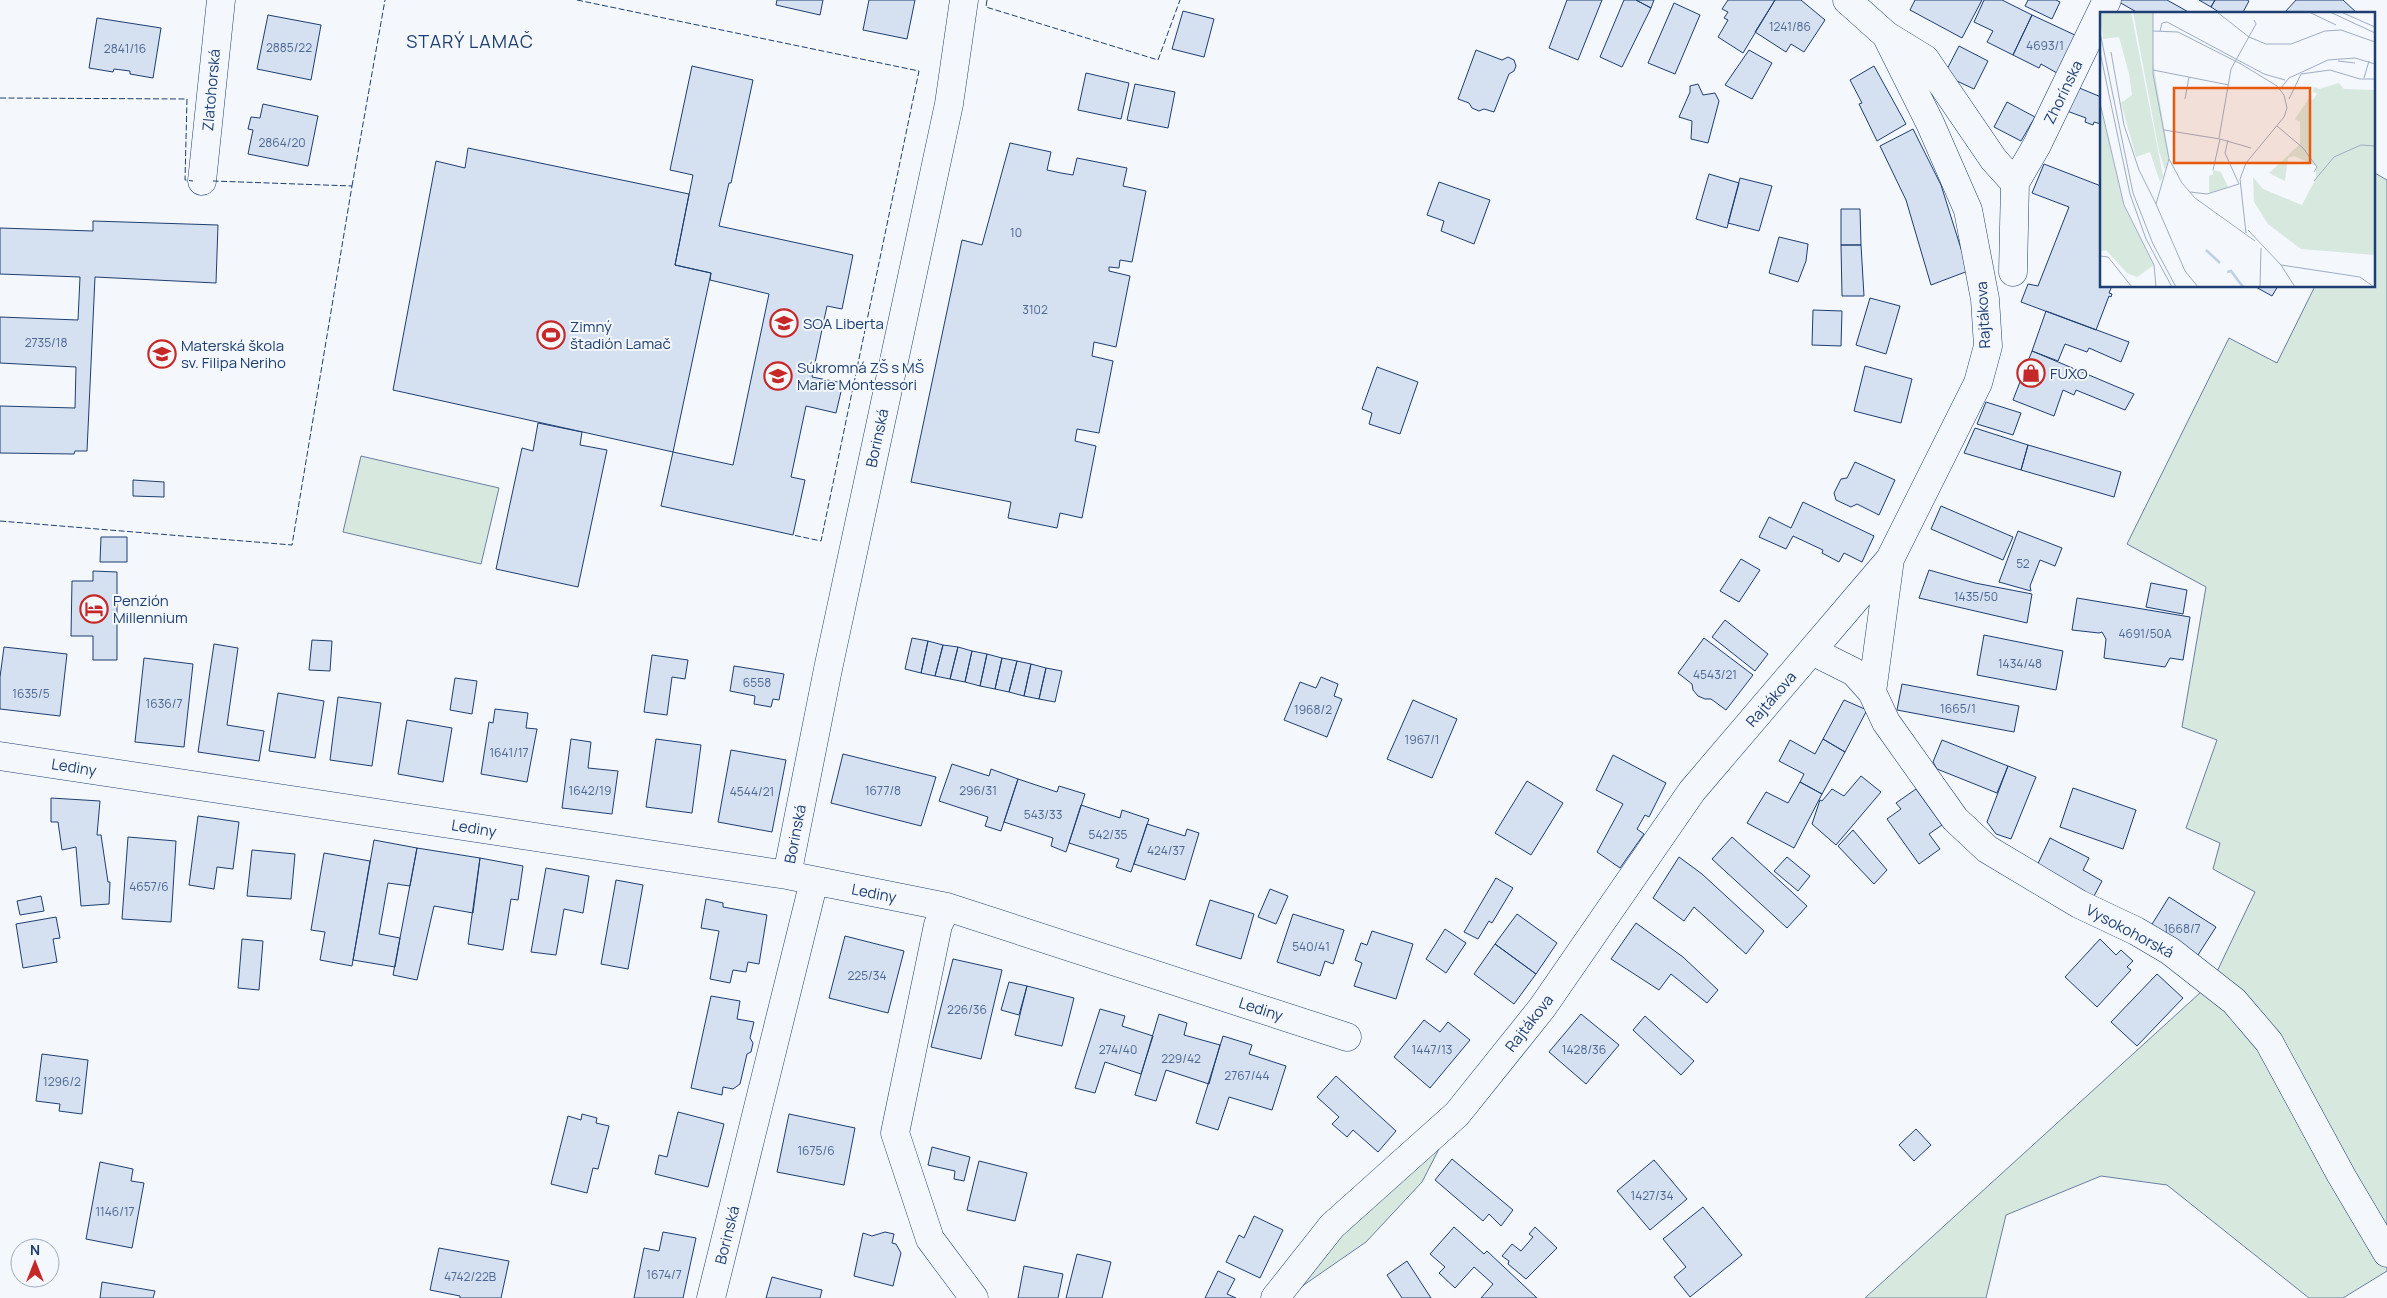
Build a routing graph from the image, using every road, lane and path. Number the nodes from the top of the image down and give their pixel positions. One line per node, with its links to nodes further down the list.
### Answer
1 (221, 0): 8 (street, Zlatohorská)
2 (964, 0): 15 (street, Borinská)
3 (2107, 0): 5 (street, Zhorínska)
4 (1860, 5): 7 (street, Rajtákova)
5 (2101, 12)
6 (2100, 14): 9 (street, Zhorínska)
7 (1886, 35): 9 (street); 11 (street, Rajtákova)
8 (202, 181)
9 (2015, 183): 10 (street)
10 (2013, 272)
11 (1890, 559): 12 (street, Rajtákova); 13 (street)
12 (1812, 651): 13 (street, Vysokohorská); 22 (street, Rajtákova)
13 (1872, 692): 19 (street, Vysokohorská)
14 (0, 756): 15 (street, Lediny)
15 (787, 875): 16 (street, Lediny)
16 (814, 881): 17 (street, Lediny); 20 (street, Borinská)
17 (946, 907): 18 (street, Lediny); 21 (street)
18 (1347, 1037)
19 (2387, 1253)
20 (711, 1298)
21 (974, 1298)
22 (1275, 1298)

